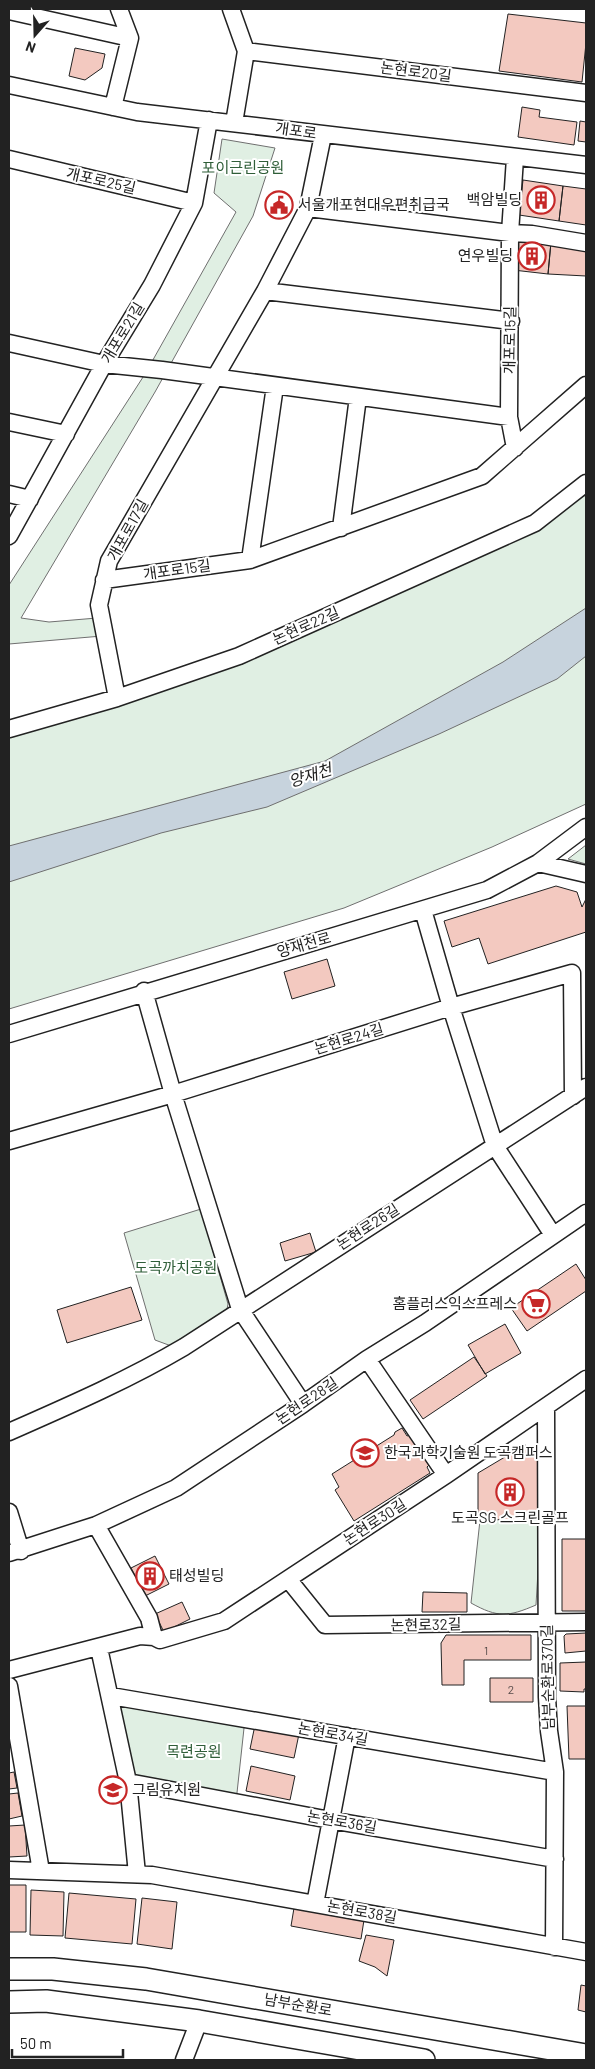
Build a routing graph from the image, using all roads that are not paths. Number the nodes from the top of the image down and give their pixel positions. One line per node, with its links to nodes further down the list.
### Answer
1 (119, 9): 4 (street)
2 (231, 9): 5 (street)
3 (12, 10): 4 (street)
4 (130, 38): 8 (street)
5 (246, 51): 7 (street, 논현로20길); 10 (street)
6 (9, 85): 8 (street, 개포로)
7 (586, 93)
8 (113, 107): 9 (street, 개포로)
9 (209, 120): 10 (street, 개포로); 15 (street, 개포로21길)
10 (234, 123): 11 (street, 개포로)
11 (323, 135): 12 (street, 개포로); 16 (street, 개포로17길)
12 (516, 158): 14 (street, 개포로); 17 (street, 개포로15길)
13 (9, 159): 15 (street, 개포로25길)
14 (586, 165)
15 (194, 202): 22 (street, 개포로21길)
16 (308, 208): 17 (street); 19 (street, 개포로17길)
17 (510, 232): 18 (street); 20 (street, 개포로15길)
18 (586, 243)
19 (266, 290): 20 (street); 23 (street, 개포로17길)
20 (510, 321): 27 (street, 개포로15길)
21 (9, 343): 22 (street)
22 (104, 364): 23 (street); 29 (street, 개포로21길)
23 (215, 378): 25 (street); 37 (street, 개포로17길)
24 (586, 385): 30 (street, 개포로15길)
25 (275, 386): 26 (street); 36 (street)
26 (358, 397): 27 (street); 34 (street)
27 (509, 417): 30 (street, 개포로15길)
28 (9, 422): 29 (street)
29 (66, 434): 33 (street, 개포로21길)
30 (515, 448): 34 (street, 개포로15길)
31 (586, 483): 38 (street, 논현로22길)
32 (9, 494): 33 (street)
33 (30, 499): 35 (street, 개포로21길)
34 (341, 528): 36 (street, 개포로15길)
35 (9, 536)
36 (250, 560): 37 (street, 개포로15길)
37 (104, 580): 38 (street, 개포로17길)
38 (116, 698): 39 (street, 논현로22길)
39 (9, 730)
40 (586, 828): 41 (street, 양재천로)
41 (538, 863): 42 (street); 43 (street, 양재천로)
42 (586, 874)
43 (424, 910): 44 (street, 양재천로); 45 (street)
44 (144, 991): 46 (street, 양재천로); 48 (street)
45 (451, 1007): 47 (street, 논현로24길); 48 (street, 논현로24길); 50 (street)
46 (9, 1034)
47 (580, 1091): 50 (street, 논현로26길)
48 (173, 1094): 49 (street, 논현로24길); 53 (street)
49 (9, 1141)
50 (495, 1146): 52 (street); 53 (street, 논현로26길)
51 (586, 1213): 52 (street, 논현로28길)
52 (553, 1235): 54 (street, 논현로28길)
53 (240, 1309): 56 (street); 58 (street, 논현로26길)
54 (367, 1359): 56 (street, 논현로28길); 59 (street)
55 (586, 1380): 57 (street, 논현로30길)
56 (303, 1404): 61 (street, 논현로28길)
57 (546, 1407): 59 (street, 논현로30길); 65 (street, 남부순환로370길)
58 (9, 1432)
59 (446, 1475): 63 (street, 논현로30길)
60 (9, 1512): 62 (street)
61 (96, 1525): 62 (street, 논현로28길); 66 (street)
62 (15, 1552)
63 (288, 1579): 65 (street, 논현로32길); 66 (street, 논현로30길)
64 (586, 1622): 65 (street, 논현로32길)
65 (547, 1623): 72 (street, 남부순환로370길)
66 (154, 1637): 67 (street, 논현로30길)
67 (100, 1648): 68 (street, 논현로30길); 70 (street)
68 (9, 1670)
69 (9, 1686): 77 (street)
70 (111, 1696): 71 (street, 논현로34길); 73 (street)
71 (347, 1736): 72 (street, 논현로34길); 74 (street)
72 (555, 1772): 75 (street, 남부순환로370길)
73 (128, 1782): 74 (street, 논현로36길); 78 (street)
74 (330, 1820): 75 (street, 논현로36길); 79 (street)
75 (556, 1859): 80 (street, 남부순환로370길)
76 (9, 1870): 77 (street, 논현로38길)
77 (41, 1871): 78 (street, 논현로38길)
78 (137, 1874): 79 (street, 논현로38길)
79 (315, 1904): 80 (street, 논현로38길)
80 (554, 1946): 81 (street, 논현로38길)
81 (586, 1952)
82 (9, 1969): 85 (main road, 남부순환로)
83 (9, 2002): 84 (main road)
84 (199, 2021): 86 (street); 87 (main road)
85 (586, 2055)
86 (184, 2060)
87 (424, 2060)

